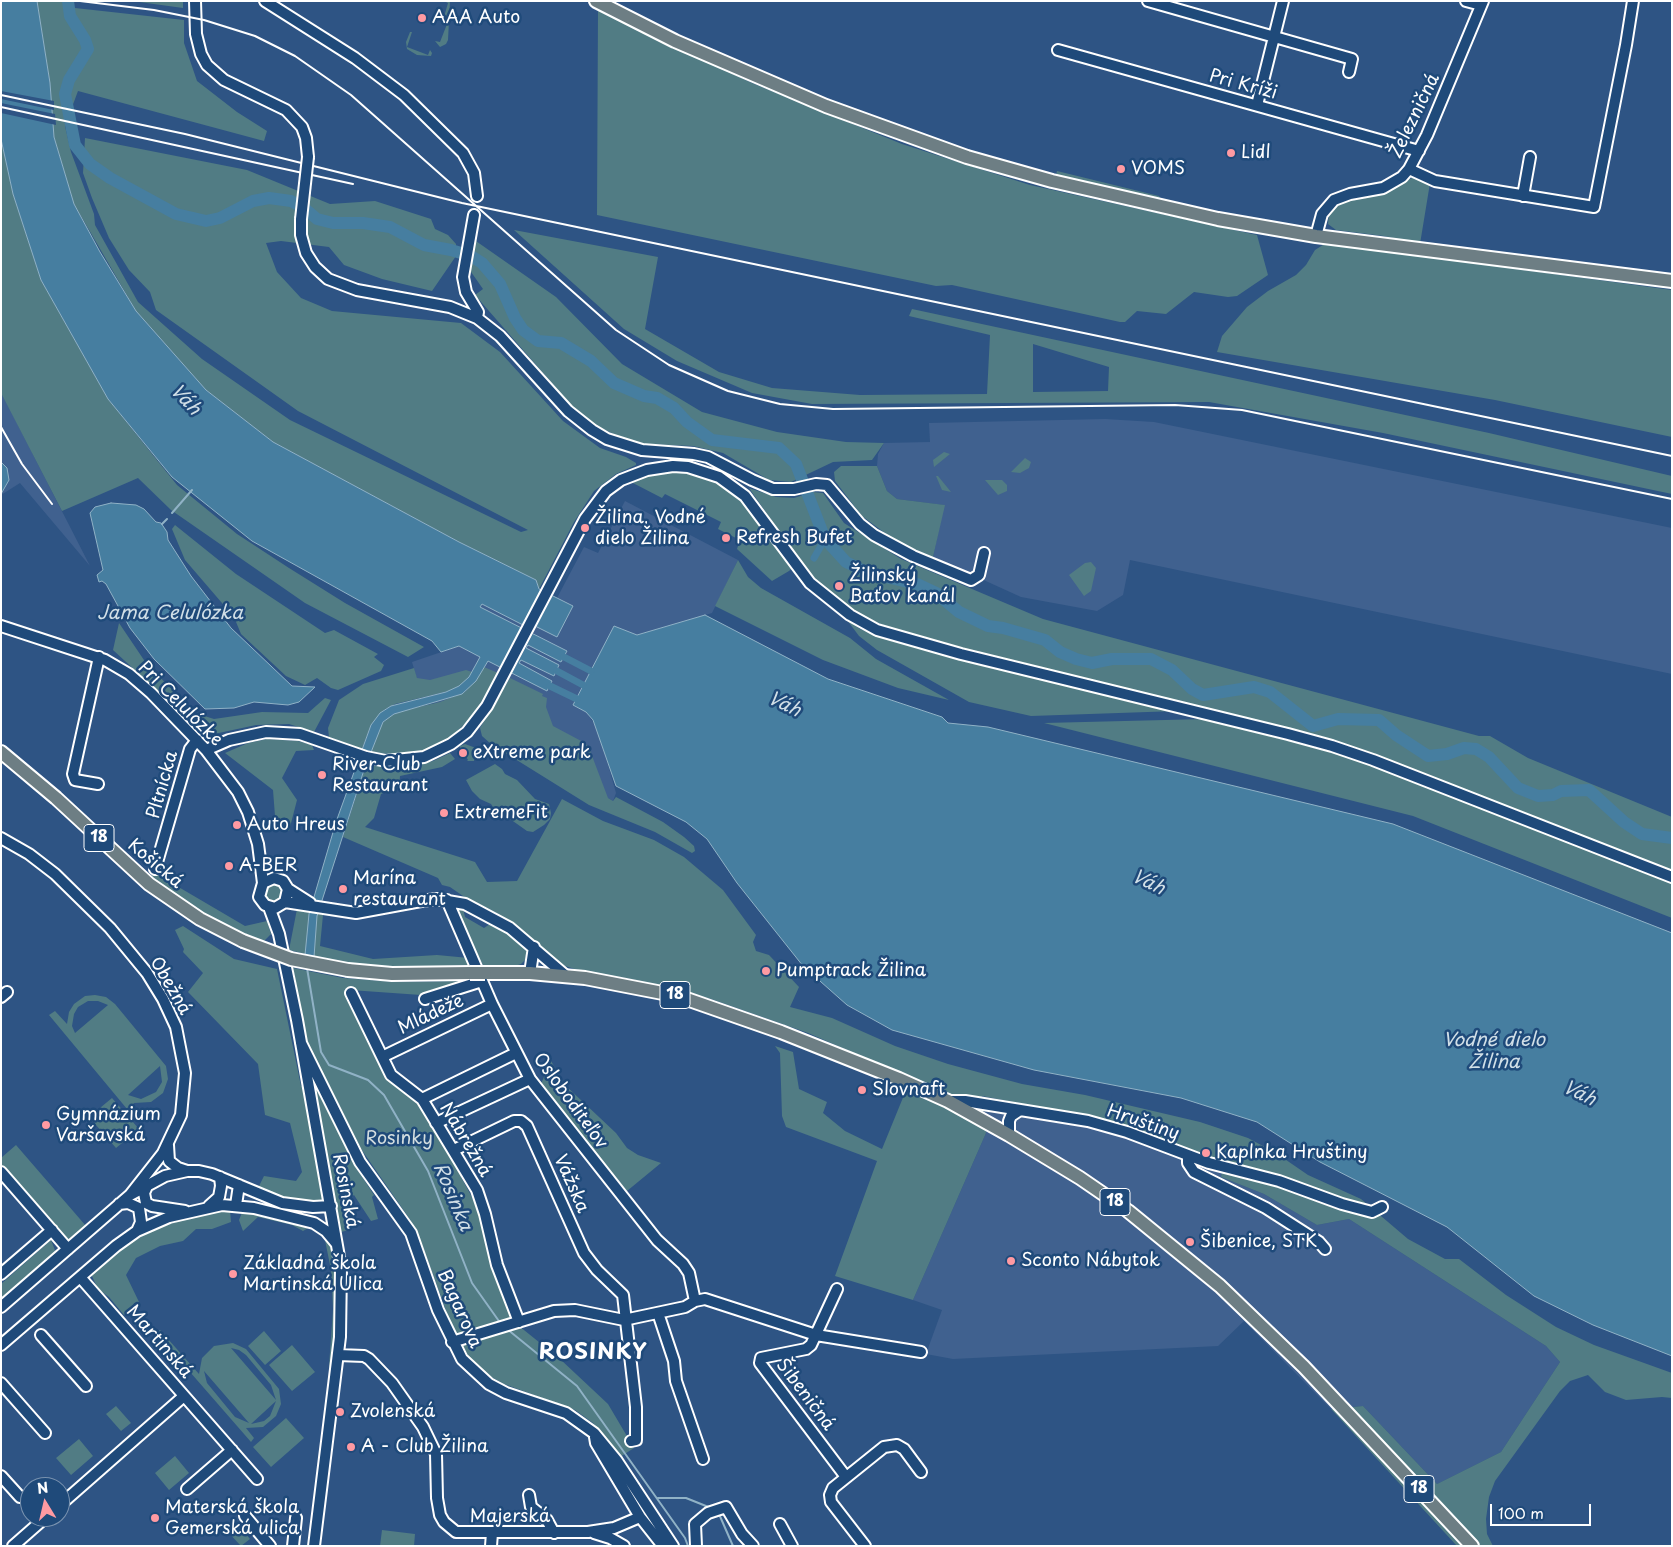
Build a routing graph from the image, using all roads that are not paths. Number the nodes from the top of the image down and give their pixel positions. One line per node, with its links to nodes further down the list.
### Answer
1 (196, 1): 21 (street, bridge)
2 (265, 1): 16 (street)
3 (596, 1): 19 (main road)
4 (1148, 1): 9 (street)
5 (1283, 1): 9 (street)
6 (1466, 1): 8 (street)
7 (1633, 1): 17 (street)
8 (1482, 3): 13 (street, Železničná)
9 (1274, 37): 11 (street); 12 (street)
10 (1058, 50): 12 (street, Pri Kríži)
11 (1349, 72)
12 (1257, 105): 13 (street, Pri Kríži)
13 (1419, 151): 15 (street, Železničná)
14 (1530, 157): 17 (street)
15 (1409, 169): 17 (street); 19 (street, Železničná)
16 (477, 196)
17 (1523, 196)
18 (474, 216): 21 (street)
19 (1316, 236): 20 (main road)
20 (1672, 281)
21 (477, 318): 22 (street)
22 (984, 553)
23 (1, 626): 24 (street, Pri Celulózke)
24 (99, 657): 25 (street, Pri Celulózke); 28 (street)
25 (197, 740): 26 (street, Pri Celulózke); 31 (street, Pltnícka)
26 (206, 750): 30 (street, Pri Celulózke); 32 (street)
27 (1, 752): 44 (main road, Košická / 18, bridge)
28 (98, 784)
29 (1, 838): 57 (street, Obežná)
30 (259, 849): 33 (street, Pri Celulózke); 34 (street, Pri Celulózke)
31 (156, 869)
32 (1672, 877)
33 (274, 878): 34 (street); 35 (street, Pri Celulózke)
34 (263, 883): 39 (street, Pri Celulózke)
35 (288, 889): 37 (street); 38 (street, Pri Celulózke)
36 (447, 900): 38 (street, Pri Celulózke); 41 (street, Pri Celulózke); 44 (street, Osloboditeľov)
37 (283, 904): 38 (street, Pri Celulózke); 39 (street, Pri Celulózke); 40 (street, Rosinská)
38 (317, 906)
39 (269, 907): 40 (street, Rosinská)
40 (279, 934): 48 (street, Rosinská)
41 (534, 947): 42 (street); 43 (street, Pri Celulózke)
42 (530, 973): 43 (main road, 18); 44 (main road, 18)
43 (565, 975): 53 (main road, 18)
44 (483, 977): 46 (street); 47 (street, Osloboditeľov)
45 (352, 993): 50 (street, Nábrežná)
46 (425, 999)
47 (492, 1004): 49 (street, Osloboditeľov); 50 (street, Mládeže)
48 (301, 1043): 70 (street, Rosinská); 88 (street, Bagarova)
49 (516, 1053): 51 (street, Osloboditeľov); 52 (street)
50 (384, 1056): 52 (street, Nábrežná)
51 (530, 1079): 55 (street); 81 (street, Osloboditeľov)
52 (422, 1099): 55 (street, Nábrežná)
53 (948, 1101): 54 (street, Hruštiny); 56 (main road, 18)
54 (1020, 1110): 56 (street); 59 (street, Hruštiny)
55 (436, 1124): 58 (street, Nábrežná)
56 (1010, 1135): 128 (main road, 18)
57 (168, 1145): 60 (street); 65 (street, Obežná)
58 (454, 1150): 84 (street, Vážska); 85 (street, Nábrežná)
59 (1188, 1156): 69 (street); 77 (street, Hruštiny)
60 (187, 1171): 62 (street); 63 (street)
61 (1, 1172): 73 (street)
62 (220, 1177): 64 (street); 68 (street)
63 (148, 1184): 65 (street); 71 (street)
64 (239, 1185): 67 (street); 70 (street)
65 (130, 1195): 66 (street)
66 (120, 1204): 74 (street); 76 (street)
67 (236, 1205): 68 (street); 72 (street)
68 (208, 1207): 71 (street)
69 (1382, 1207)
70 (332, 1210): 72 (street); 75 (street, Rosinská)
71 (187, 1211): 74 (street)
72 (314, 1223): 75 (street)
73 (52, 1230): 76 (street); 78 (street)
74 (137, 1231): 79 (street)
75 (338, 1248): 91 (street, Rosinská)
76 (68, 1249): 82 (street)
77 (1325, 1249)
78 (1, 1274)
79 (80, 1277): 89 (street); 94 (street, Martinská)
80 (837, 1289): 87 (street)
81 (695, 1301): 83 (street); 87 (street)
82 (1, 1307)
83 (658, 1313): 84 (street); 99 (street)
84 (624, 1320): 85 (street); 97 (street, Vážska)
85 (509, 1325): 88 (street)
86 (41, 1335): 93 (street)
87 (816, 1335): 90 (street); 102 (street, Šibeničná)
88 (452, 1342): 96 (street, Bagarova)
89 (1, 1345)
90 (921, 1352)
91 (338, 1355): 114 (street, Majerská); 119 (street, Rosinská)
92 (1, 1383): 95 (street)
93 (86, 1386)
94 (184, 1396): 98 (street); 106 (street, Martinská)
95 (45, 1433)
96 (594, 1433): 109 (street); 123 (street, Bagarova)
97 (631, 1441)
98 (232, 1450): 103 (street); 104 (street)
99 (703, 1459)
100 (921, 1472): 102 (street)
101 (1, 1476): 107 (street)
102 (846, 1477): 127 (street)
103 (257, 1478)
104 (187, 1489)
105 (529, 1495): 115 (street)
106 (70, 1496)
107 (20, 1497)
108 (245, 1516): 117 (street)
109 (640, 1517): 113 (street, Majerská); 122 (street)
110 (296, 1518): 118 (street)
111 (780, 1524): 126 (street)
112 (35, 1527): 116 (street)
113 (588, 1532): 115 (street, Majerská); 121 (street, Majerská)
114 (492, 1533): 115 (street, Majerská); 120 (street)
115 (554, 1533)
116 (13, 1546)
117 (270, 1546)
118 (293, 1546)
119 (314, 1546)
120 (491, 1546)
121 (624, 1546)
122 (663, 1546)
123 (673, 1546)
124 (696, 1546): 125 (street)
125 (754, 1546)
126 (792, 1546)
127 (865, 1546)
128 (1472, 1546)

